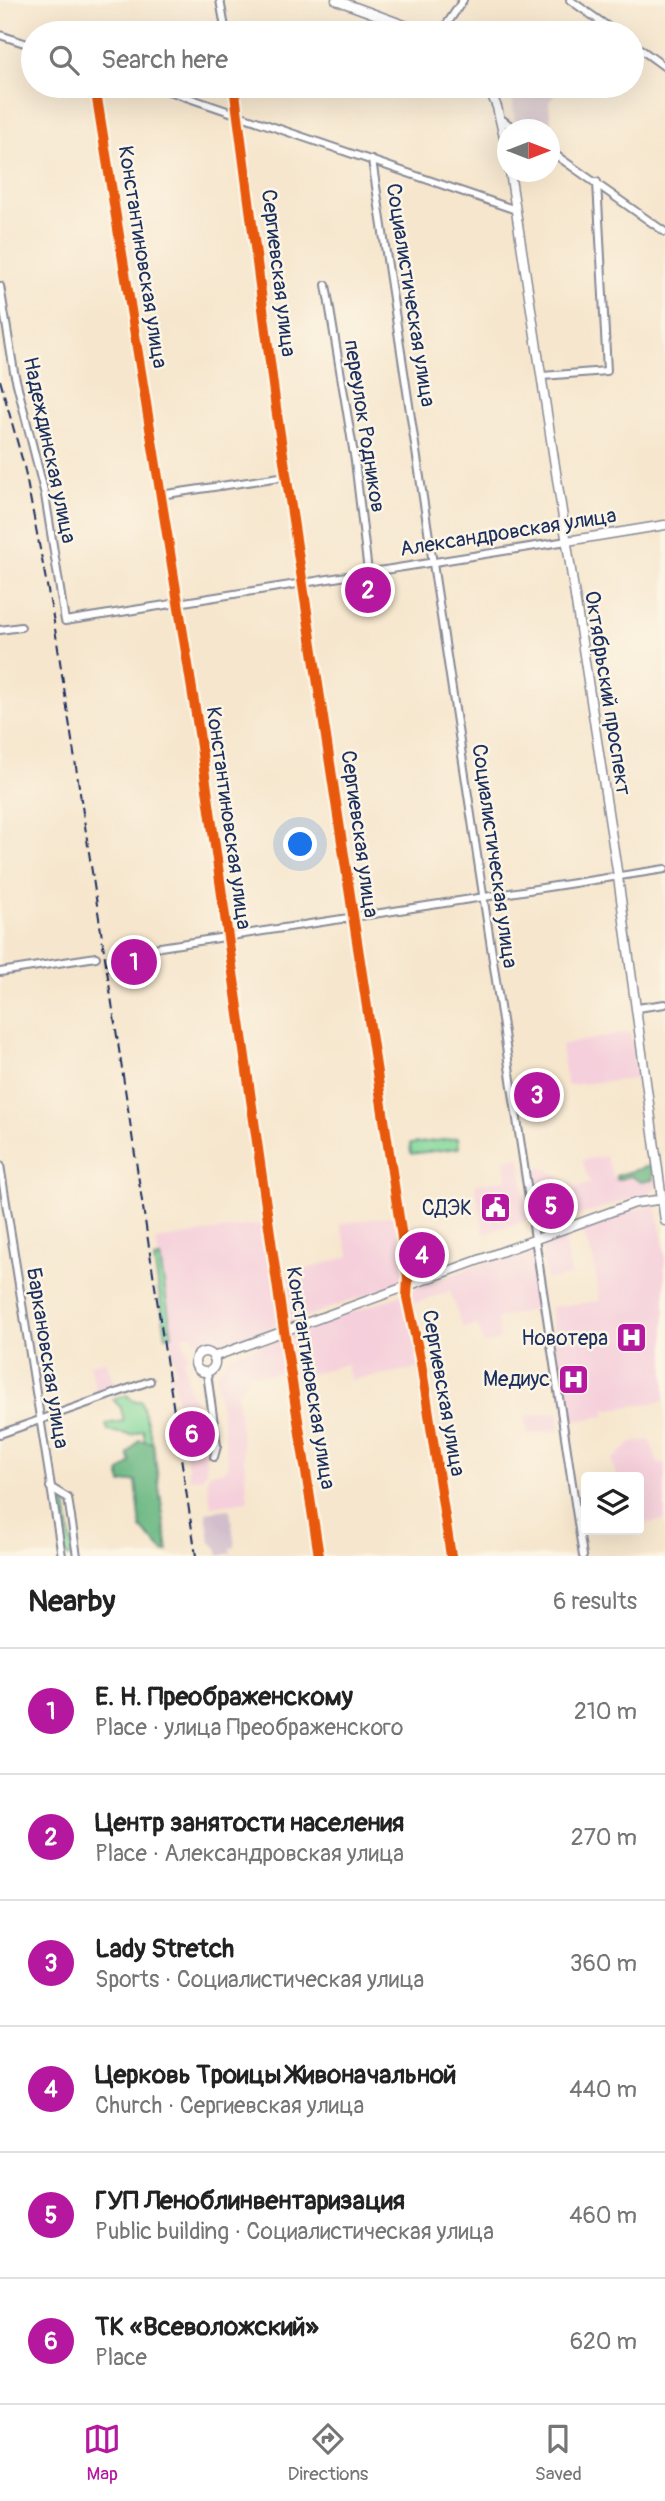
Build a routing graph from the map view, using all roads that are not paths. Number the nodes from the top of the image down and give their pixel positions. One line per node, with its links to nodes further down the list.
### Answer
1 (220, 0): 5 (street)
2 (337, 0): 6 (street)
3 (463, 0): 7 (street)
4 (570, 0): 8 (street)
5 (224, 21)
6 (394, 21)
7 (449, 21)
8 (600, 21)
9 (0, 35): 10 (street)
10 (21, 42)
11 (644, 52): 12 (street)
12 (665, 67)
13 (97, 98): 29 (street, Константиновская улица)
14 (189, 98): 17 (street)
15 (236, 98): 17 (street, Сергиевская улица)
16 (492, 98): 18 (street)
17 (239, 115): 20 (street); 28 (street, Сергиевская улица)
18 (500, 118)
19 (560, 158): 22 (street)
20 (372, 160): 23 (street); 32 (street, Социалистическая улица)
21 (512, 182): 23 (street, Октябрьский проспект)
22 (597, 182): 24 (street); 27 (street)
23 (516, 210): 27 (street, Октябрьский проспект)
24 (665, 232)
25 (326, 285): 33 (street, переулок Родников)
26 (0, 286): 36 (street, Надеждинская улица)
27 (542, 376): 31 (street, Октябрьский проспект)
28 (287, 476): 29 (street); 34 (street, Сергиевская улица)
29 (160, 495): 35 (street, Константиновская улица)
30 (665, 525): 31 (street, Александровская улица)
31 (567, 541): 32 (street, Александровская улица); 40 (street, Октябрьский проспект)
32 (433, 562): 33 (street, Александровская улица); 41 (street, Социалистическая улица)
33 (368, 572): 34 (street, Александровская улица)
34 (305, 581): 35 (street, Александровская улица); 42 (street, Сергиевская улица)
35 (176, 602): 36 (street, Александровская улица); 43 (street, Константиновская улица)
36 (65, 621)
37 (21, 627): 38 (street)
38 (0, 630)
39 (665, 869): 40 (street)
40 (618, 877): 41 (street); 48 (street, Октябрьский проспект)
41 (482, 898): 42 (street); 52 (street, Социалистическая улица)
42 (353, 918): 43 (street); 53 (street, Сергиевская улица)
43 (227, 936): 44 (street); 54 (street, Константиновская улица)
44 (115, 954)
45 (96, 957): 46 (street)
46 (0, 972)
47 (665, 1004): 48 (street)
48 (637, 1008): 50 (street, Октябрьский проспект)
49 (0, 1165): 58 (street, Баркановская улица)
50 (664, 1199): 51 (street, Октябрьский проспект); 52 (street)
51 (665, 1221)
52 (534, 1240): 53 (street); 66 (street, Социалистическая улица)
53 (408, 1286): 54 (street); 65 (street, Сергиевская улица)
54 (284, 1330): 55 (street); 64 (street, Константиновская улица)
55 (213, 1357): 56 (street); 56 (street)
56 (207, 1373): 60 (street)
57 (150, 1381): 58 (street)
58 (40, 1420): 59 (street); 61 (street, Баркановская улица)
59 (0, 1434)
60 (214, 1457)
61 (50, 1487): 62 (street, Баркановская улица); 63 (street)
62 (62, 1556)
63 (77, 1556)
64 (319, 1556)
65 (452, 1556)
66 (583, 1556)

